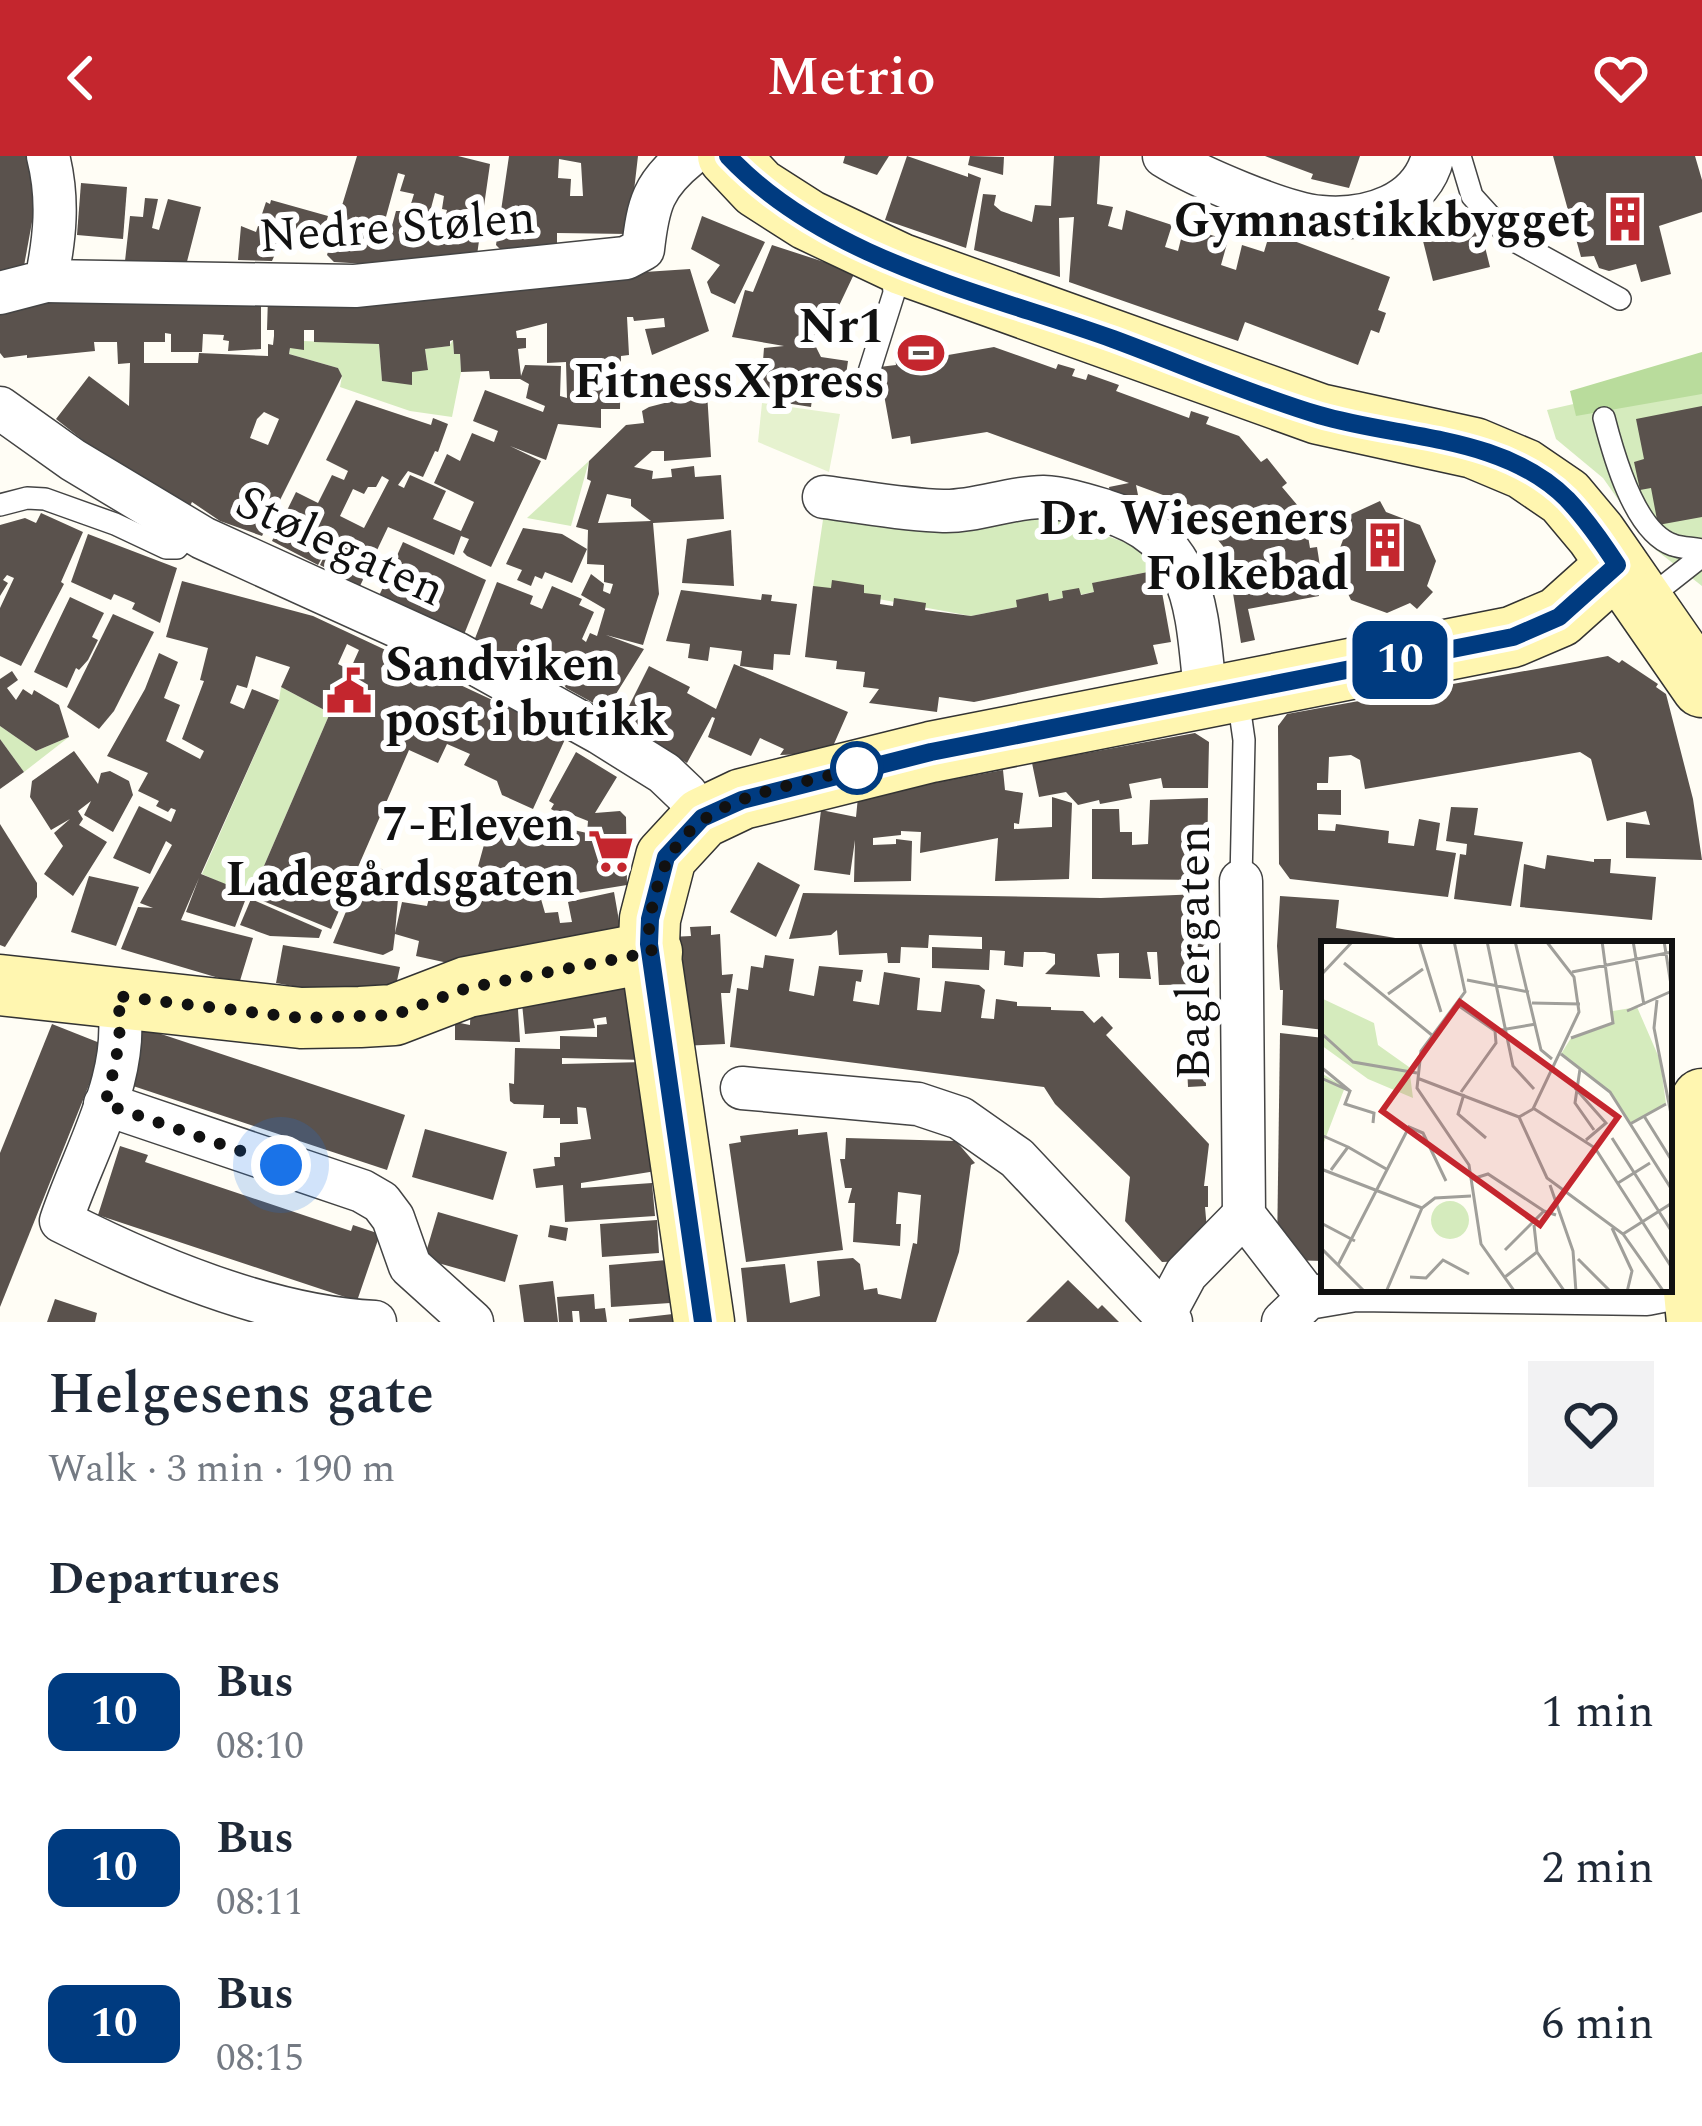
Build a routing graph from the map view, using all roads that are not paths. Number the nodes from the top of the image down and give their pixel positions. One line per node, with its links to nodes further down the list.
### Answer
1 (48, 156): 8 (street)
2 (689, 156): 8 (street, Nedre Stølen)
3 (728, 156): 7 (street)
4 (1164, 156): 5 (street)
5 (1433, 156)
6 (1460, 156): 10 (lane)
7 (892, 260): 11 (lane); 18 (street)
8 (46, 281): 9 (street, Nedre Stølen)
9 (0, 292)
10 (1620, 299)
11 (869, 372)
12 (0, 408): 16 (street)
13 (1604, 418): 17 (lane)
14 (824, 497): 20 (street)
15 (0, 506): 16 (lane, Stølegaten)
16 (192, 531): 21 (street, Stølegaten)
17 (1702, 553): 18 (lane)
18 (1631, 583): 19 (street); 20 (street)
19 (1702, 688)
20 (1221, 695): 21 (street); 22 (lane, Baglergaten)
21 (702, 818): 23 (street)
22 (1241, 881): 29 (street, Baglergaten)
23 (652, 952): 25 (street); 38 (street)
24 (0, 985): 25 (street)
25 (117, 996): 28 (street)
26 (742, 1088): 35 (street)
27 (1702, 1099): 32 (street)
28 (105, 1104): 34 (street); 36 (street)
29 (1244, 1215): 33 (street); 35 (street)
30 (1349, 1292): 33 (street)
31 (1501, 1292): 32 (street)
32 (1695, 1304)
33 (1295, 1310)
34 (462, 1314): 37 (street)
35 (1167, 1319)
36 (375, 1322)
37 (389, 1322)
38 (704, 1322)

